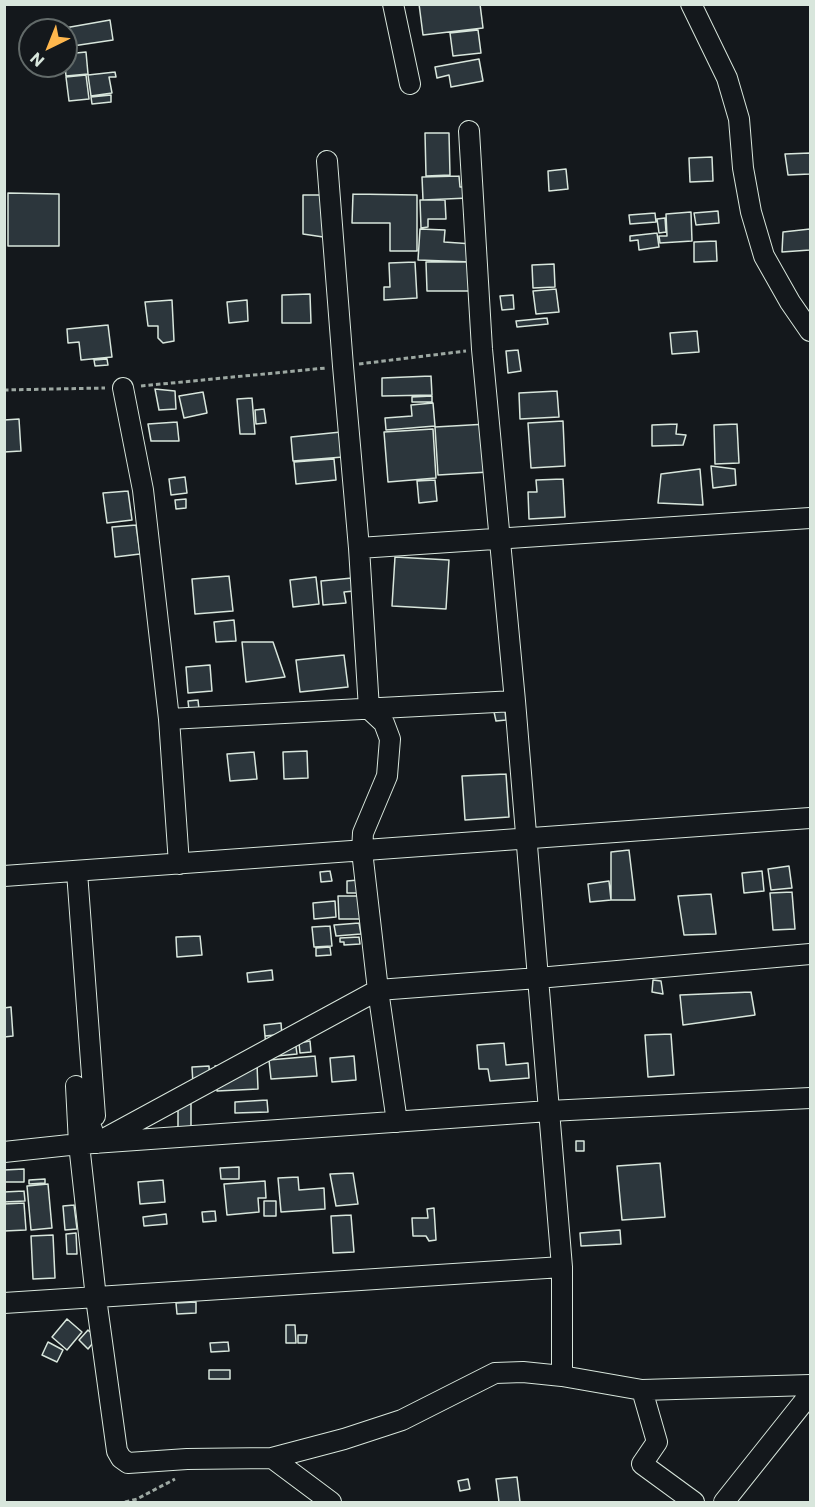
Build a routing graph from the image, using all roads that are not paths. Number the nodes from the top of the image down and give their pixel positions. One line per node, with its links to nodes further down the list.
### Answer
1 (393, 4): 3 (street)
2 (691, 4): 6 (street)
3 (410, 84)
4 (469, 131): 9 (street)
5 (327, 161): 10 (street)
6 (810, 332)
7 (123, 388): 13 (street)
8 (810, 518): 9 (street)
9 (500, 538): 10 (street); 11 (street)
10 (359, 548): 12 (street)
11 (515, 701): 12 (street); 15 (street)
12 (369, 709): 13 (street); 16 (street)
13 (170, 718): 17 (street)
14 (810, 818): 15 (street)
15 (527, 839): 16 (street); 21 (street)
16 (362, 851): 17 (street); 22 (street)
17 (179, 864): 18 (street)
18 (77, 872): 19 (street); 26 (street)
19 (4, 876)
20 (810, 954): 21 (street)
21 (538, 978): 22 (street); 24 (street)
22 (378, 990): 25 (street); 26 (street)
23 (810, 1098): 24 (street)
24 (549, 1111): 25 (street); 28 (street)
25 (397, 1122): 26 (street)
26 (88, 1143): 27 (street); 29 (street)
27 (4, 1152)
28 (562, 1267): 29 (street); 31 (street)
29 (96, 1298): 30 (street); 35 (street)
30 (4, 1304)
31 (562, 1376): 33 (street); 35 (street)
32 (810, 1385): 33 (street)
33 (642, 1390): 37 (street)
34 (810, 1394): 38 (street)
35 (272, 1458): 36 (street)
36 (331, 1503)
37 (694, 1503)
38 (724, 1503)

